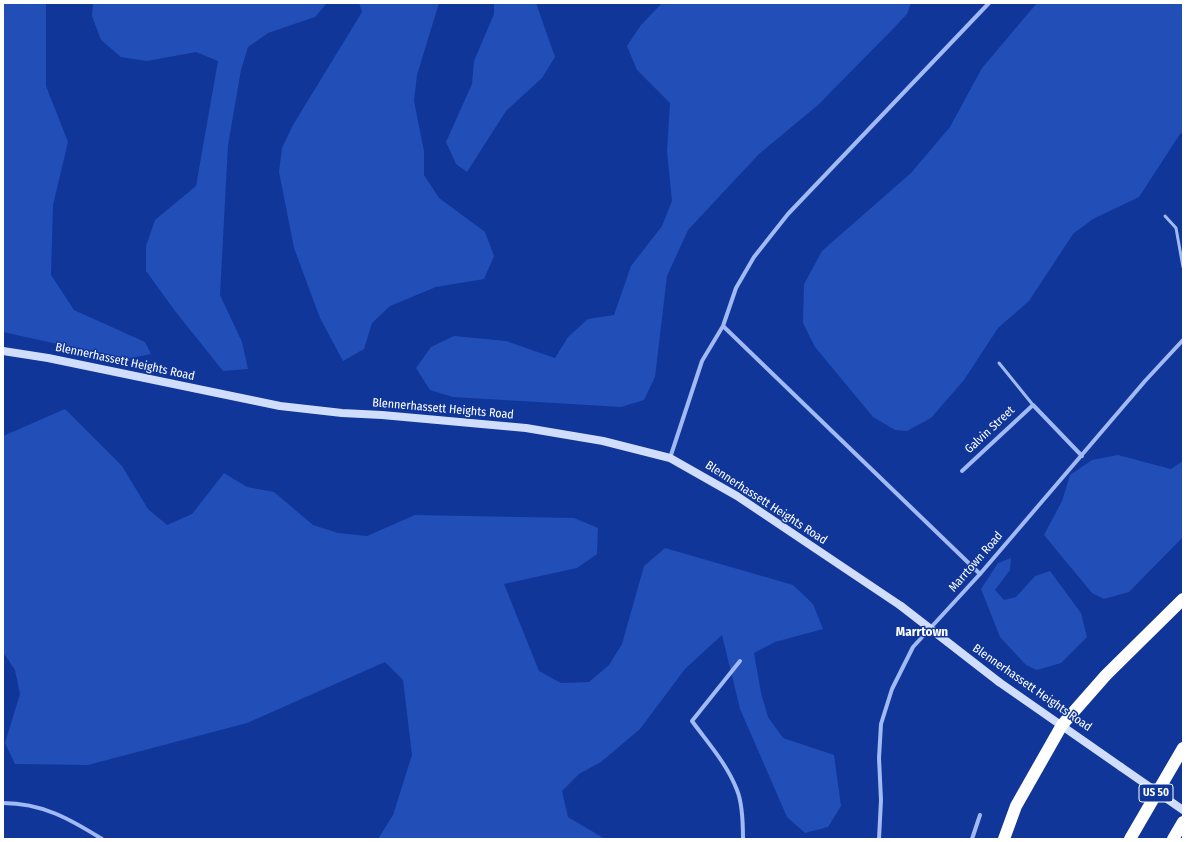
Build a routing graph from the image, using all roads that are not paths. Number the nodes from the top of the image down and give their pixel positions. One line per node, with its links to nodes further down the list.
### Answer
1 (990, 3): 4 (street)
2 (1165, 216): 3 (lane)
3 (1183, 267)
4 (724, 326): 10 (street); 12 (street)
5 (1183, 340): 9 (street, Marrtown Road)
6 (3, 351): 10 (street, Blennerhassett Heights Road)
7 (999, 363): 8 (lane)
8 (1033, 405): 9 (street); 11 (street, Galvin Street)
9 (1082, 456): 12 (street, Marrtown Road)
10 (670, 458): 15 (street, Blennerhassett Heights Road, bridge)
11 (962, 471)
12 (980, 574): 23 (street, Marrtown Road)
13 (1183, 599): 15 (highway)
14 (740, 660): 22 (street)
15 (1062, 725): 18 (street, Blennerhassett Heights Road, bridge); 25 (highway)
16 (1183, 748): 26 (highway, US 50)
17 (3, 803): 21 (street)
18 (1183, 810)
19 (980, 815): 24 (street)
20 (1183, 822): 27 (highway)
21 (102, 839)
22 (743, 839)
23 (879, 839)
24 (972, 839)
25 (1004, 839)
26 (1130, 839)
27 (1173, 839)

